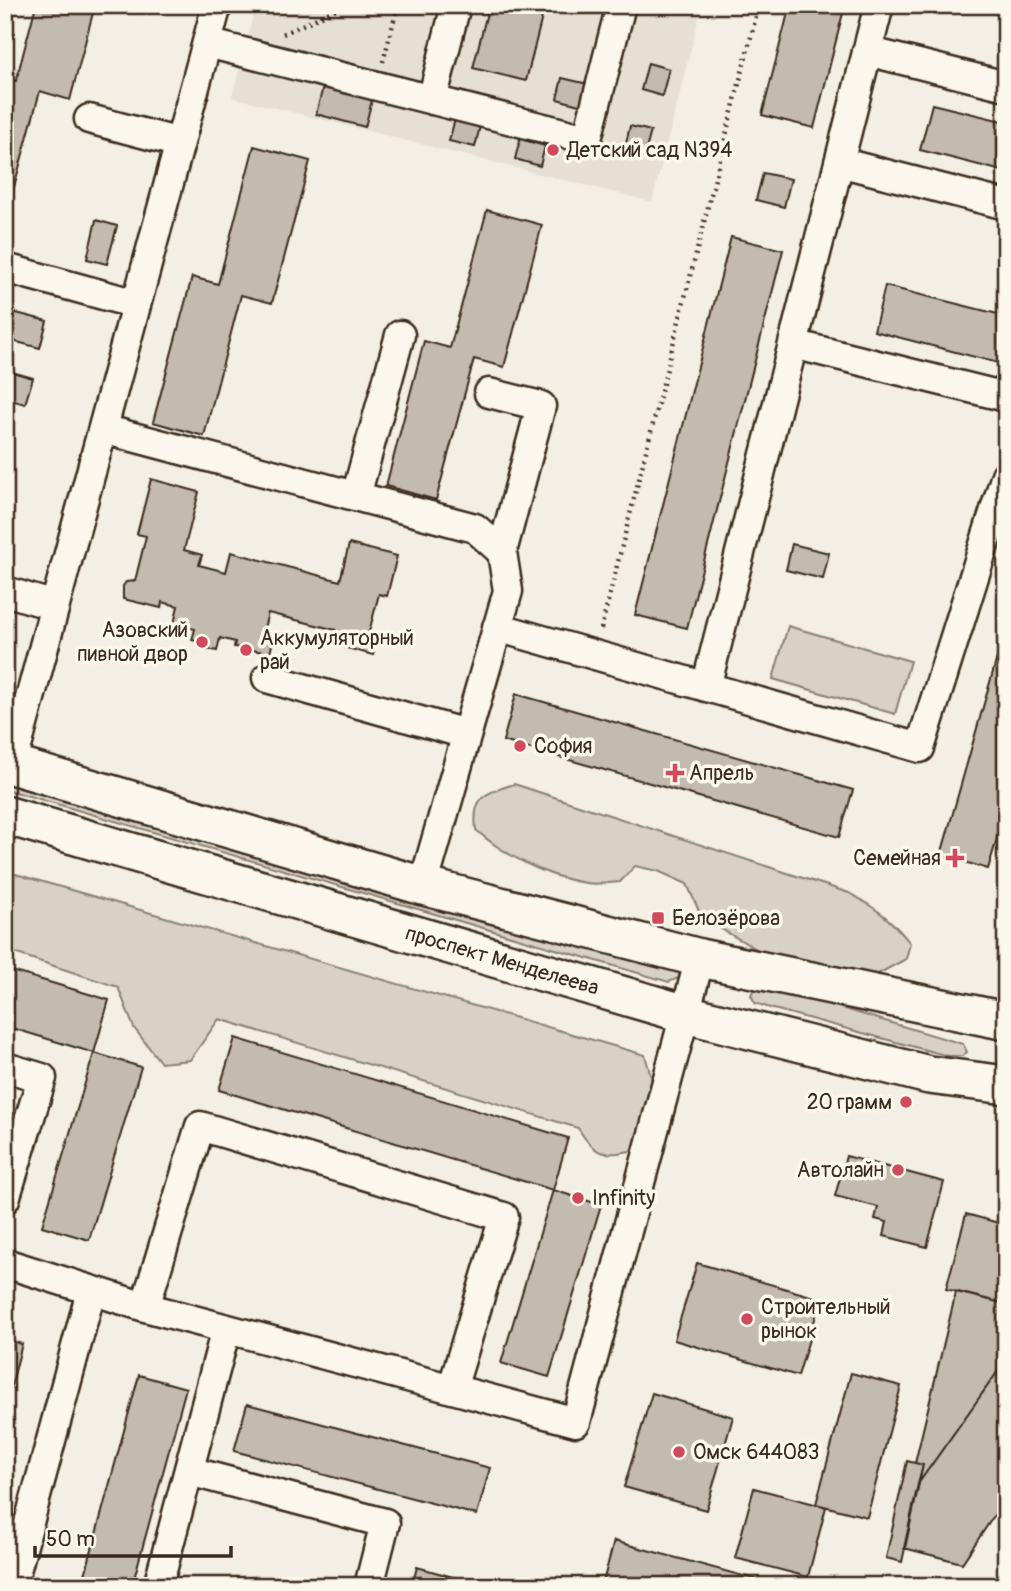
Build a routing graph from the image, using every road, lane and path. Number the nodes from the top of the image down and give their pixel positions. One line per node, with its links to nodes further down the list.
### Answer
1 (217, 5): 8 (lane)
2 (345, 5): 10 (path)
3 (398, 5): 11 (path)
4 (456, 5): 13 (lane)
5 (621, 5): 13 (lane)
6 (759, 5): 31 (path)
7 (879, 5): 9 (lane)
8 (207, 43): 10 (lane); 15 (lane)
9 (867, 51): 12 (lane); 16 (lane)
10 (244, 52): 11 (lane)
11 (377, 86): 13 (lane)
12 (1006, 86)
13 (432, 100)
14 (89, 119): 15 (lane)
15 (180, 143): 19 (lane)
16 (839, 162): 17 (lane); 21 (lane)
17 (1006, 205)
18 (5, 268): 19 (lane)
19 (136, 304): 24 (lane)
20 (400, 335): 26 (lane)
21 (793, 344): 23 (lane); 33 (lane)
22 (489, 393): 27 (lane)
23 (1006, 397)
24 (103, 429): 26 (lane); 29 (lane)
25 (1006, 475): 33 (lane)
26 (356, 496): 27 (lane)
27 (502, 552): 30 (lane)
28 (5, 591): 29 (lane)
29 (55, 606): 35 (lane)
30 (497, 627): 31 (lane); 34 (lane)
31 (594, 654): 33 (lane)
32 (267, 678): 34 (lane)
33 (706, 687)
34 (466, 734): 37 (lane)
35 (9, 764): 37 (main road)
36 (5, 815): 39 (main road, проспект Менделеева)
37 (423, 886): 38 (main road)
38 (700, 958): 39 (lane); 40 (main road)
39 (685, 1014): 42 (main road, проспект Менделеева); 48 (lane)
40 (1006, 1021)
41 (5, 1067): 43 (lane)
42 (1006, 1085)
43 (5, 1199)
44 (5, 1263): 45 (lane)
45 (91, 1291): 46 (lane); 50 (lane)
46 (145, 1307): 47 (lane); 48 (lane)
47 (226, 1329): 48 (lane); 49 (lane)
48 (452, 1389)
49 (189, 1471): 51 (lane); 52 (lane)
50 (12, 1586)
51 (158, 1586)
52 (369, 1586)

